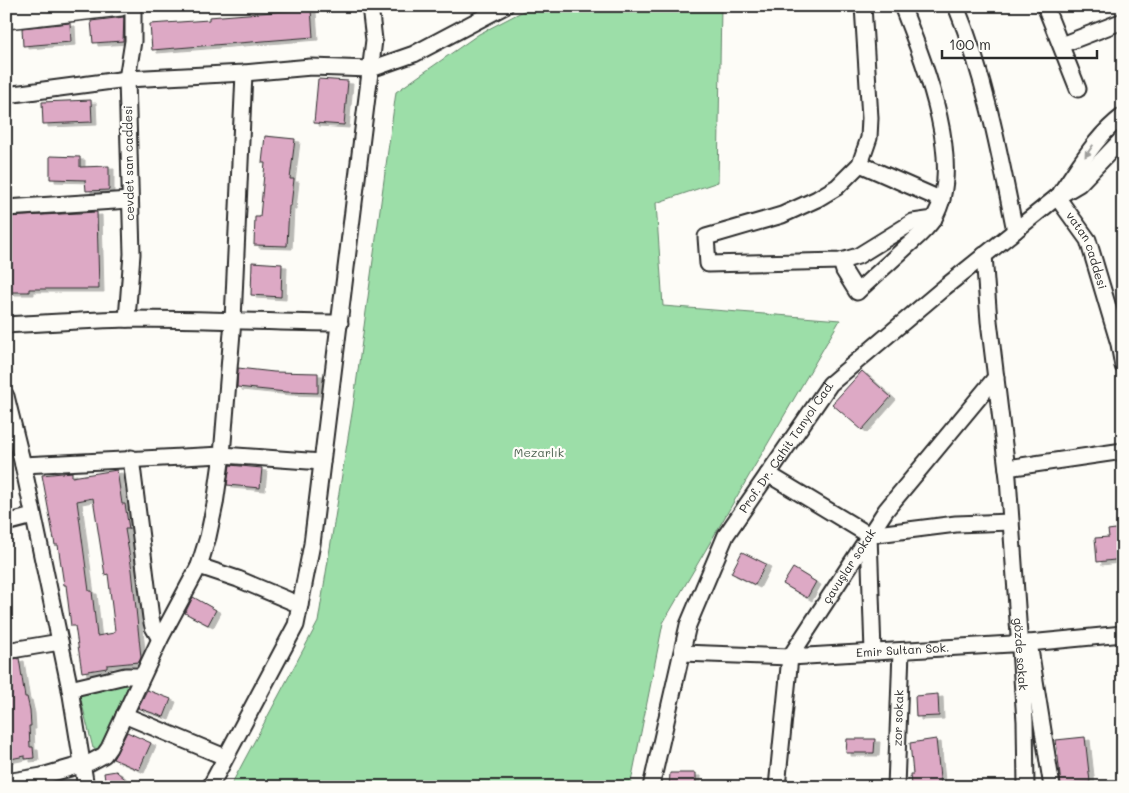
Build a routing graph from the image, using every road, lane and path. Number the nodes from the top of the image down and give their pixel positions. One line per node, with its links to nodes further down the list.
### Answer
1 (121, 6): 9 (main road)
2 (133, 6): 14 (street, cevdet san caddesi)
3 (370, 6): 12 (street)
4 (505, 6): 12 (street)
5 (863, 6): 19 (street)
6 (902, 6): 22 (street)
7 (956, 6): 25 (street)
8 (1045, 6): 11 (street)
9 (6, 19)
10 (1123, 21): 11 (street)
11 (1061, 45): 15 (street)
12 (371, 69): 13 (street); 30 (street)
13 (244, 73): 14 (street); 29 (street)
14 (127, 79): 16 (street); 21 (street, cevdet san caddesi)
15 (1078, 89)
16 (6, 95)
17 (1123, 116): 20 (street, one-way to 20)
18 (1123, 138): 20 (street)
19 (860, 164): 22 (street); 27 (street)
20 (1057, 197): 25 (street, Prof. Dr. Cahit Tanyol Cad.); 32 (street, vatan caddesi)
21 (130, 200): 23 (street); 28 (street, cevdet san caddesi)
22 (942, 200): 24 (street)
23 (6, 208)
24 (934, 219): 27 (street); 27 (street)
25 (1015, 231): 26 (street, Prof. Dr. Cahit Tanyol Cad.)
26 (984, 255): 33 (street, gözde sokak); 41 (street, Prof. Dr. Cahit Tanyol Cad.)
27 (841, 261)
28 (127, 319): 29 (street); 31 (street)
29 (233, 320): 30 (street); 36 (street)
30 (340, 323): 38 (street)
31 (6, 325)
32 (1123, 366)
33 (996, 377): 40 (street, gözde sokak); 45 (street, çavuşlar sokak)
34 (6, 396): 39 (street)
35 (1123, 451): 40 (street)
36 (222, 455): 37 (street); 38 (street); 46 (street)
37 (131, 458): 39 (street); 49 (street)
38 (322, 462): 47 (street)
39 (23, 465): 42 (street)
40 (1007, 468): 43 (street, gözde sokak)
41 (768, 474): 45 (street); 55 (street, Prof. Dr. Cahit Tanyol Cad.)
42 (32, 516): 44 (street); 50 (street)
43 (1011, 522): 45 (street); 51 (street, gözde sokak)
44 (6, 523)
45 (869, 535): 54 (street); 56 (street, çavuşlar sokak)
46 (199, 566): 47 (street); 49 (street)
47 (300, 605): 60 (street)
48 (1123, 634): 51 (street, Emir Sultan Sok.)
49 (160, 639): 57 (street)
50 (60, 642): 52 (street); 58 (street)
51 (1024, 643): 53 (street, Emir Sultan Sok.); 68 (street, gözde sokak); 69 (street, gözde sokak)
52 (6, 651)
53 (901, 651): 54 (street, Emir Sultan Sok.); 67 (street, zor sokak)
54 (873, 652): 56 (street, Emir Sultan Sok.)
55 (682, 653): 56 (street, Emir Sultan Sok.); 65 (street, Prof. Dr. Cahit Tanyol Cad.)
56 (790, 657): 66 (street, çavuşlar sokak)
57 (142, 676): 58 (street); 59 (street)
58 (70, 689): 61 (street)
59 (124, 715): 60 (street); 61 (street)
60 (225, 757): 64 (street)
61 (82, 764): 62 (street); 63 (street)
62 (6, 782)
63 (86, 787)
64 (210, 787)
65 (651, 787)
66 (777, 787)
67 (896, 787)
68 (1026, 787)
69 (1052, 787)

